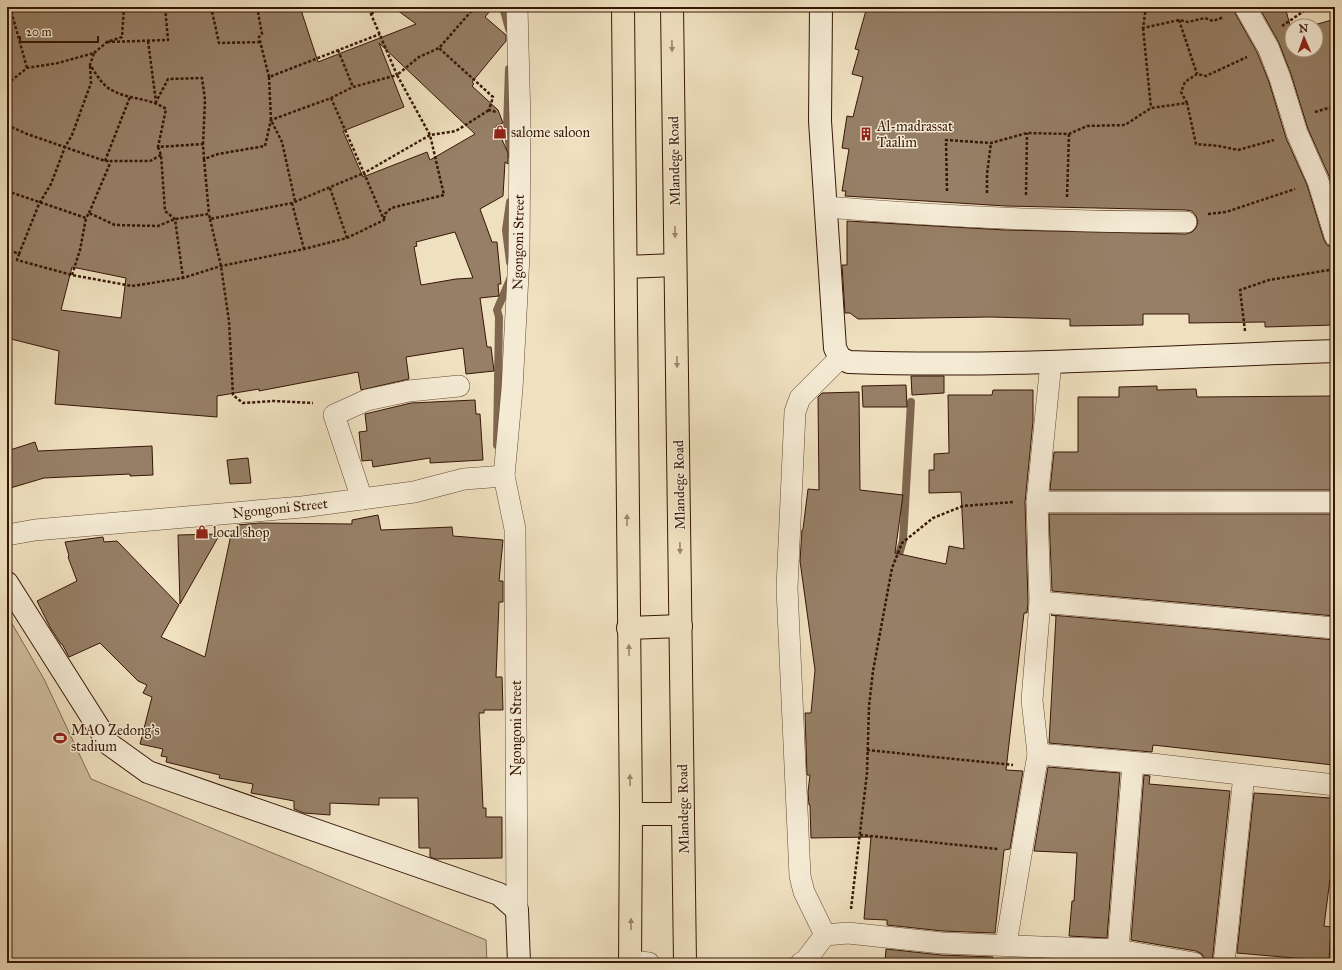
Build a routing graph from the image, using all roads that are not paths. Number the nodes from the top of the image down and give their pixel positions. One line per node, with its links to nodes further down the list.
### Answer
1 (517, 7): 15 (street, Ngongoni Street)
2 (623, 7): 10 (main road)
3 (672, 7): 9 (main road, Mlandege Road, one-way to 9)
4 (822, 7): 6 (street)
5 (1236, 11): 8 (street)
6 (826, 207): 7 (street); 12 (street)
7 (1186, 222)
8 (1335, 236)
9 (675, 265): 10 (main road); 22 (main road, Mlandege Road, one-way to 22)
10 (626, 267): 23 (main road, one-way to 10)
11 (1335, 351): 13 (street)
12 (840, 358): 13 (street); 32 (street)
13 (1051, 362): 17 (street)
14 (459, 386): 16 (street)
15 (504, 476): 16 (street, Ngongoni Street); 31 (street, Ngongoni Street)
16 (362, 498): 19 (street, Ngongoni Street)
17 (1037, 502): 18 (street); 21 (street)
18 (1335, 502)
19 (7, 535)
20 (7, 583): 31 (street)
21 (1040, 602): 24 (street); 25 (street)
22 (681, 626): 23 (main road); 30 (main road, Mlandege Road)
23 (628, 628): 29 (main road, one-way to 23)
24 (1335, 628)
25 (1036, 761): 26 (street); 33 (street)
26 (1133, 763): 27 (street); 34 (street)
27 (1244, 775): 28 (street); 40 (street)
28 (1335, 785)
29 (631, 814): 30 (main road); 35 (main road, one-way to 29)
30 (683, 814): 37 (main road, Mlandege Road)
31 (517, 910): 36 (street)
32 (825, 936): 33 (street); 38 (street)
33 (1006, 944): 34 (street)
34 (1118, 950): 39 (street)
35 (637, 962)
36 (519, 963)
37 (685, 963)
38 (801, 963)
39 (1194, 963)
40 (1224, 963)

